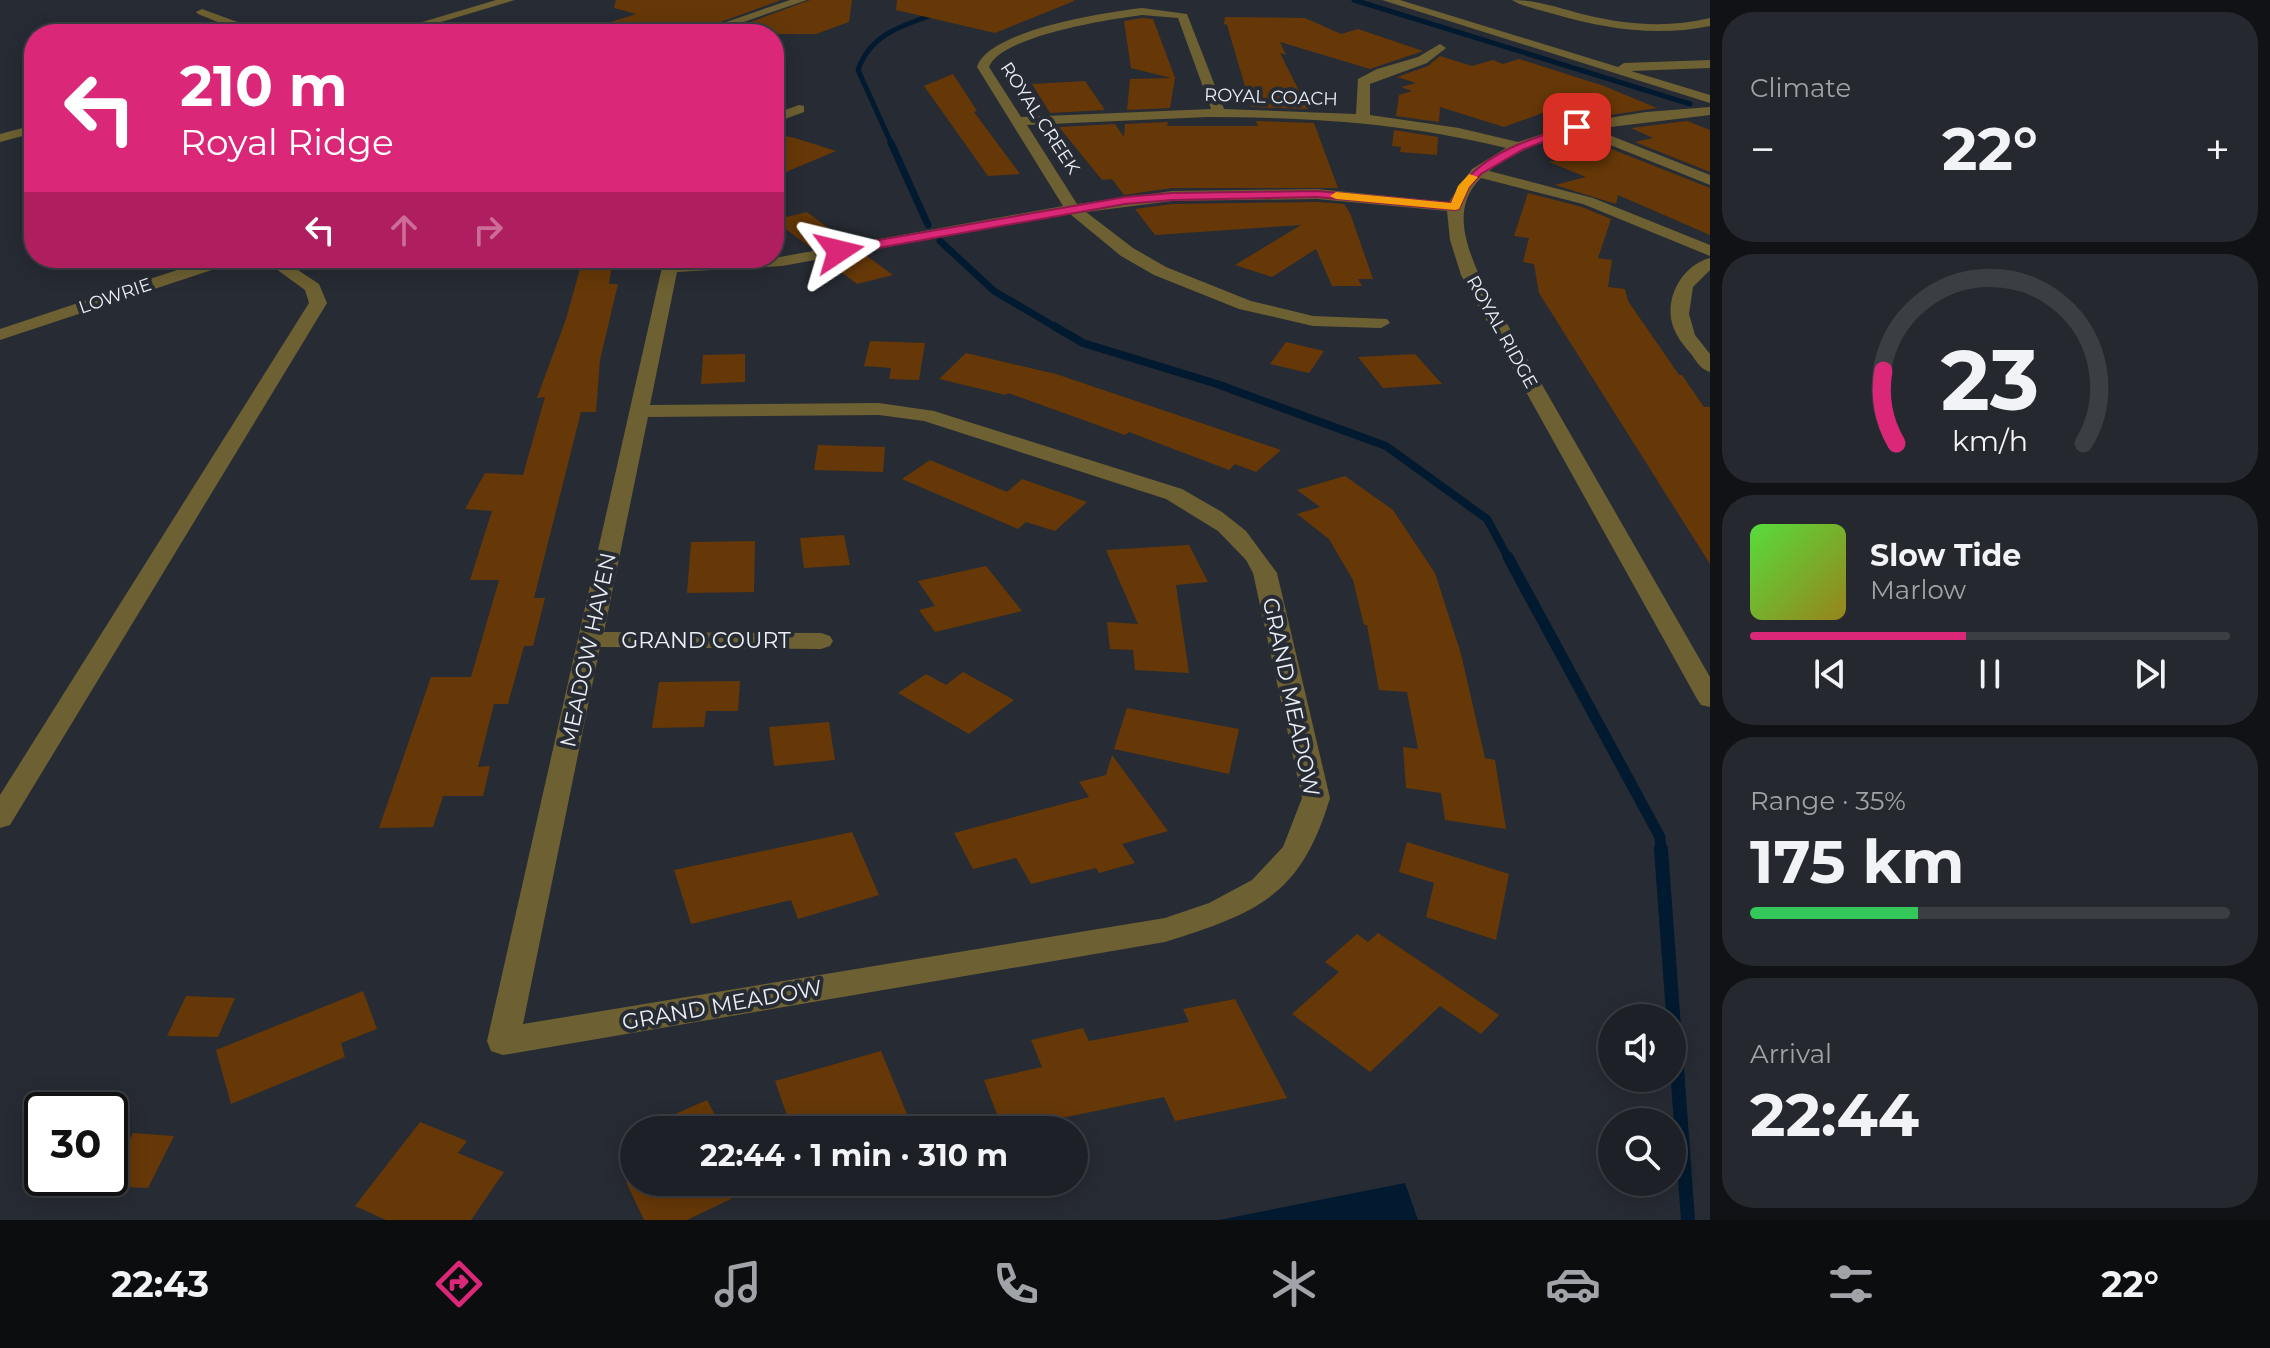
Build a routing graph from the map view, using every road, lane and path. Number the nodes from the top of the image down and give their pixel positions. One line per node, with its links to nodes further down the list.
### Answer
1 (509, 0): 8 (street)
2 (801, 0): 9 (street)
3 (1388, 0): 12 (street)
4 (1518, 0): 6 (street)
5 (202, 12): 7 (street)
6 (1710, 22)
7 (233, 24)
8 (424, 24)
9 (728, 24)
10 (1440, 48): 19 (street)
11 (1710, 64): 12 (street)
12 (1605, 68): 13 (street)
13 (1710, 99)
14 (799, 109): 18 (street)
15 (1710, 111): 16 (street)
16 (1682, 112): 21 (street); 22 (street)
17 (1219, 113): 19 (street, ROYAL COACH); 20 (street, ROYAL COACH); 20 (street, ROYAL CREEK)
18 (784, 115)
19 (1363, 119): 25 (street, ROYAL COACH)
20 (1019, 121): 29 (street, ROYAL CREEK)
21 (1710, 122)
22 (1577, 127): 25 (street); 27 (street)
23 (24, 132): 24 (street)
24 (0, 138)
25 (1520, 147): 26 (street)
26 (1477, 172): 28 (street); 30 (street)
27 (1710, 180)
28 (1455, 207): 29 (street); 42 (street, ROYAL RIDGE)
29 (1073, 209): 31 (street); 36 (street, ROYAL CREEK)
30 (1710, 251)
31 (784, 261)
32 (1710, 263): 38 (street)
33 (200, 268): 37 (street, LOWRIE)
34 (284, 268): 43 (street)
35 (668, 268): 39 (street, MEADOW HAVEN)
36 (1381, 323)
37 (0, 335)
38 (1710, 366)
39 (639, 411): 40 (street, MEADOW HAVEN); 44 (street, GRAND MEADOW)
40 (591, 639): 41 (street, GRAND COURT); 44 (street, MEADOW HAVEN)
41 (821, 641)
42 (1710, 699)
43 (0, 818)
44 (503, 1041)

